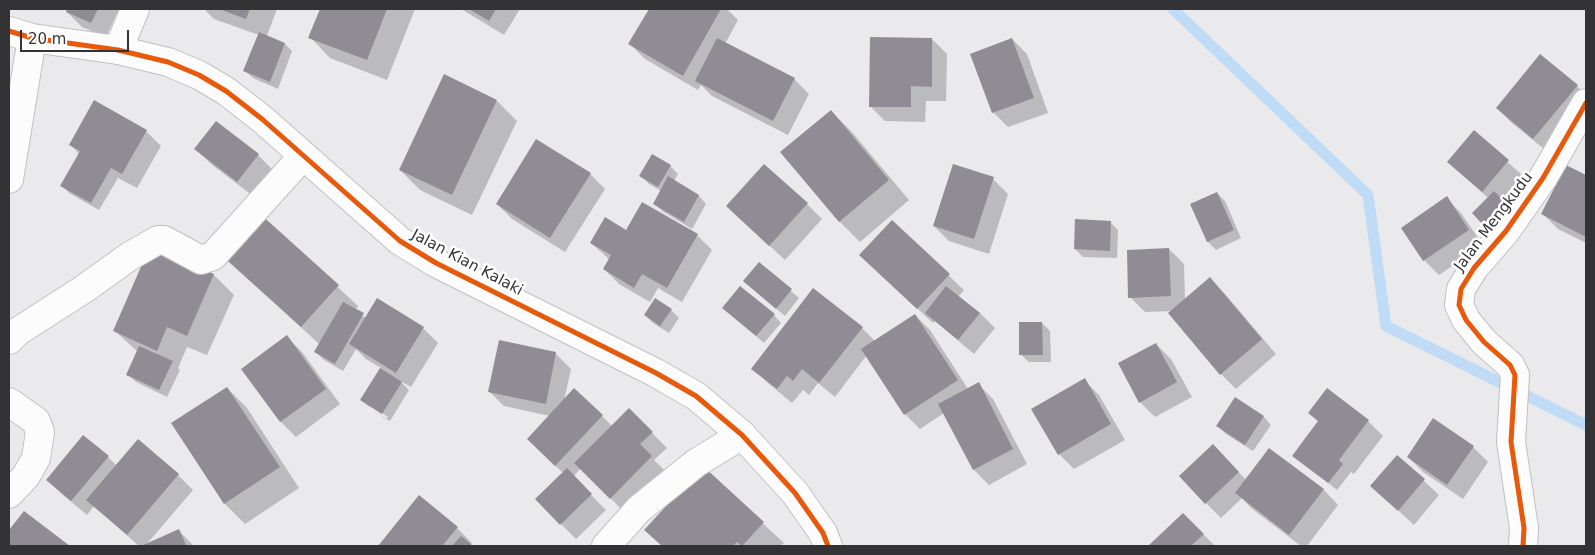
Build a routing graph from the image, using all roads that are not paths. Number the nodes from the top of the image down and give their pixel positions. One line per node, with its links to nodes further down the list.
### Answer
1 (136, 9): 3 (street)
2 (21, 35): 3 (street, Jalan Kian Kalaki); 6 (street)
3 (118, 50): 5 (street, Jalan Kian Kalaki)
4 (1586, 104): 13 (street, Jalan Mengkudu)
5 (303, 156): 7 (street); 9 (street, Jalan Kian Kalaki)
6 (9, 180)
7 (9, 340)
8 (9, 402): 10 (street)
9 (742, 436): 11 (street); 12 (street, Jalan Kian Kalaki)
10 (9, 494)
11 (607, 546)
12 (828, 546)
13 (1523, 546)

